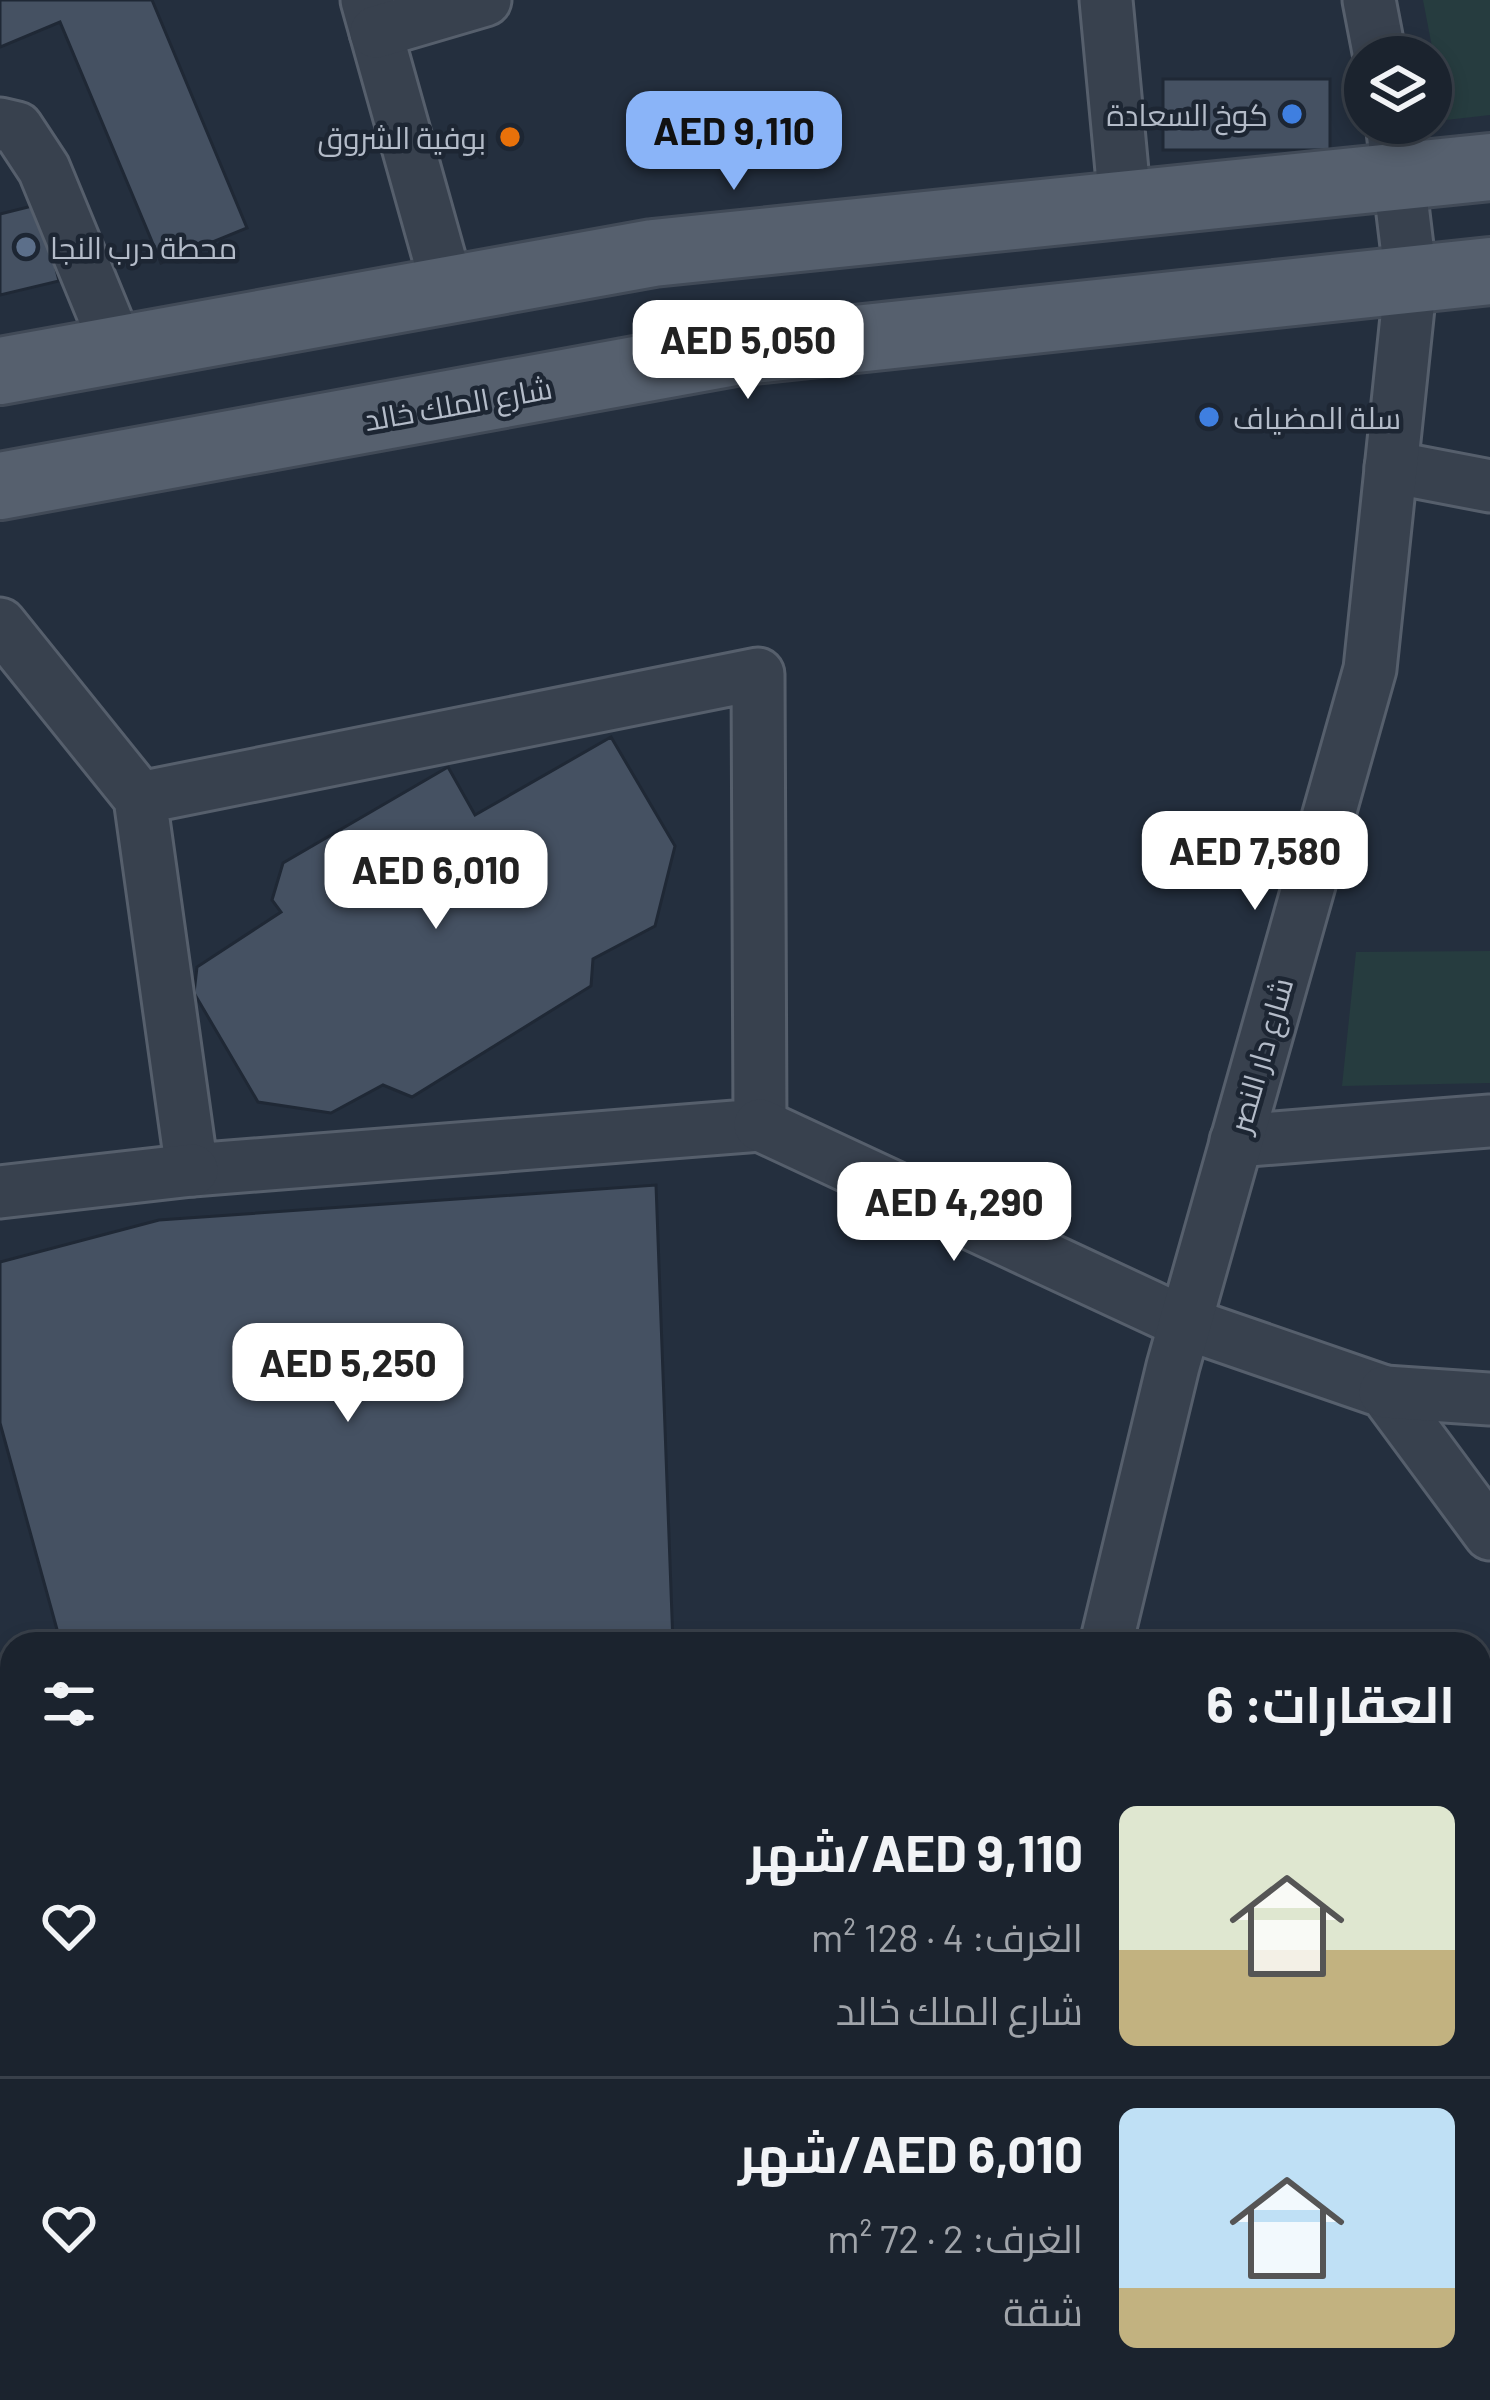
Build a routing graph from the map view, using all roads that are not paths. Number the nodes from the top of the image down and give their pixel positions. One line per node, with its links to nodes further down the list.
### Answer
1 (484, 0): 4 (street)
2 (1106, 0): 9 (street)
3 (1369, 0): 5 (street)
4 (372, 16): 12 (street)
5 (1376, 36)
6 (0, 124): 13 (street)
7 (1397, 149): 8 (main road); 9 (main road); 11 (street, شارع دار النصر)
8 (1490, 166)
9 (1125, 203): 12 (main road)
10 (1490, 271): 11 (main road, شارع الملك خالد)
11 (1411, 279): 15 (street, شارع دار النصر); 16 (main road, شارع الملك خالد)
12 (448, 290): 13 (main road)
13 (118, 350): 14 (main road)
14 (0, 371)
15 (1391, 467): 17 (street); 22 (street, شارع دار النصر)
16 (0, 486)
17 (1490, 486)
18 (0, 624): 19 (street)
19 (140, 798): 21 (street); 23 (street)
20 (1490, 1121): 22 (street)
21 (760, 1126): 23 (street); 25 (street)
22 (1236, 1141): 25 (street, شارع دار النصر)
23 (193, 1170): 24 (street)
24 (0, 1192)
25 (1184, 1323): 26 (street); 29 (street, شارع دار النصر)
26 (1385, 1392): 27 (street); 28 (street)
27 (1490, 1399)
28 (1490, 1534)
29 (1109, 1632)

